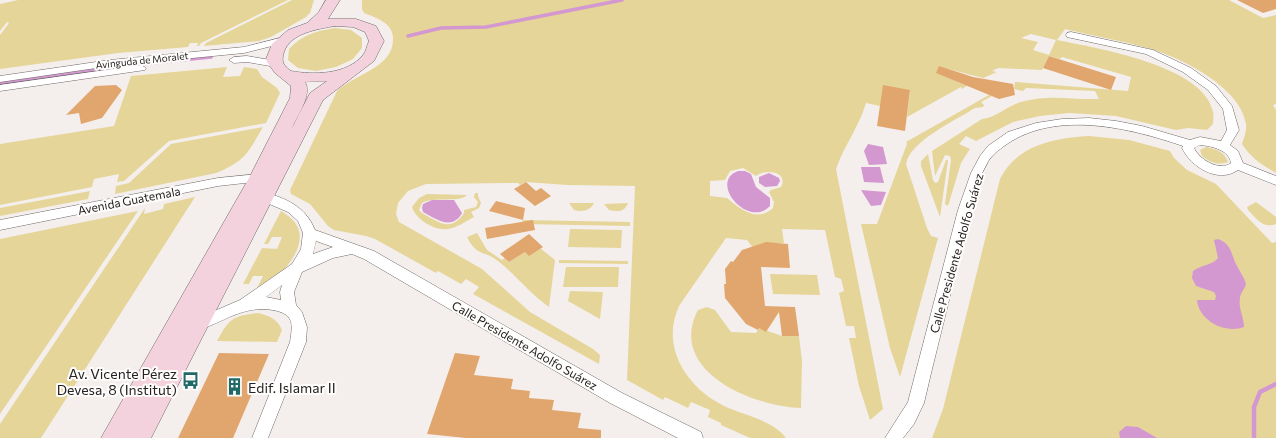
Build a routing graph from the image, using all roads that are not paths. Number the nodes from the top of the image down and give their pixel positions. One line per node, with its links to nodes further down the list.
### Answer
1 (333, 0): 4 (main road)
2 (345, 0): 3 (main road)
3 (358, 24): 4 (main road); 7 (main road)
4 (312, 26): 6 (main road)
5 (1071, 35): 12 (street)
6 (284, 40): 8 (main road); 9 (street, Avinguda de Moralet)
7 (358, 66): 8 (main road); 16 (main road)
8 (282, 69): 10 (street, Avinguda de Moralet); 14 (main road)
9 (0, 79)
10 (0, 88)
11 (1190, 144): 12 (street, Calle Presidente Adolfo Suárez); 13 (street); 28 (street, Calle Presidente Adolfo Suárez)
12 (1223, 147): 13 (street)
13 (1238, 165): 15 (street)
14 (258, 178): 17 (street, Avenida Guatemala); 24 (main road)
15 (1276, 181)
16 (264, 197): 18 (street); 23 (main road)
17 (0, 225)
18 (310, 233): 19 (street, Calle Presidente Adolfo Suárez); 20 (street)
19 (356, 249): 20 (street); 27 (street, Calle Presidente Adolfo Suárez)
20 (297, 266): 21 (street); 22 (street)
21 (245, 304): 22 (street); 23 (street)
22 (289, 307): 26 (street)
23 (196, 325): 25 (main road)
24 (113, 438)
25 (138, 438)
26 (260, 438)
27 (695, 438)
28 (893, 438)

